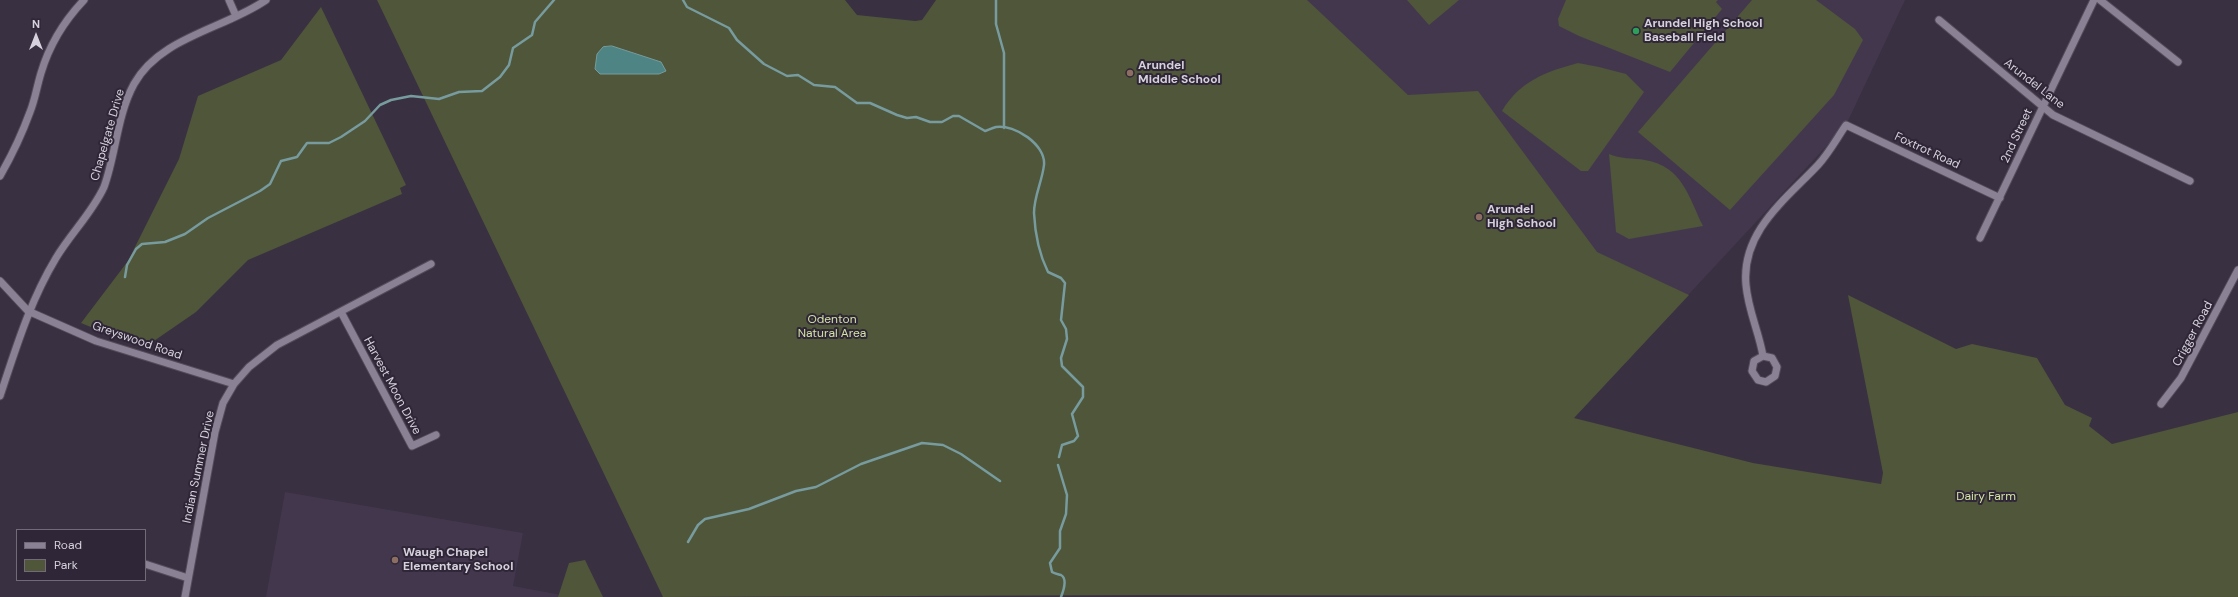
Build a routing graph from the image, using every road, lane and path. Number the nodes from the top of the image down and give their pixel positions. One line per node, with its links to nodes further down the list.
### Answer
1 (84, 0): 10 (street)
2 (229, 0): 6 (street)
3 (266, 0): 6 (street, Chapelgate Drive)
4 (2094, 0): 9 (street, 2nd Street)
5 (2100, 0): 8 (street)
6 (236, 16): 18 (street, Chapelgate Drive)
7 (1939, 20): 9 (street, Arundel Lane)
8 (2178, 62)
9 (2043, 107): 12 (street, Arundel Lane); 13 (street, 2nd Street)
10 (2, 167): 11 (street)
11 (0, 176)
12 (2190, 181)
13 (2000, 198): 14 (street, 2nd Street); 20 (street, Foxtrot Road)
14 (1980, 238)
15 (431, 264): 19 (street, Indian Summer Drive)
16 (2238, 270): 23 (street, Crigger Road)
17 (0, 282): 18 (street, Greyswood Road)
18 (28, 311): 21 (street, Greyswood Road); 22 (street, Chapelgate Drive)
19 (341, 312): 21 (street, Indian Summer Drive); 24 (street, Harvest Moon Drive)
20 (1763, 356)
21 (234, 384): 26 (street, Indian Summer Drive)
22 (0, 396)
23 (2161, 404)
24 (436, 434)
25 (146, 564): 26 (street)
26 (188, 578): 27 (street, Indian Summer Drive)
27 (185, 597)

